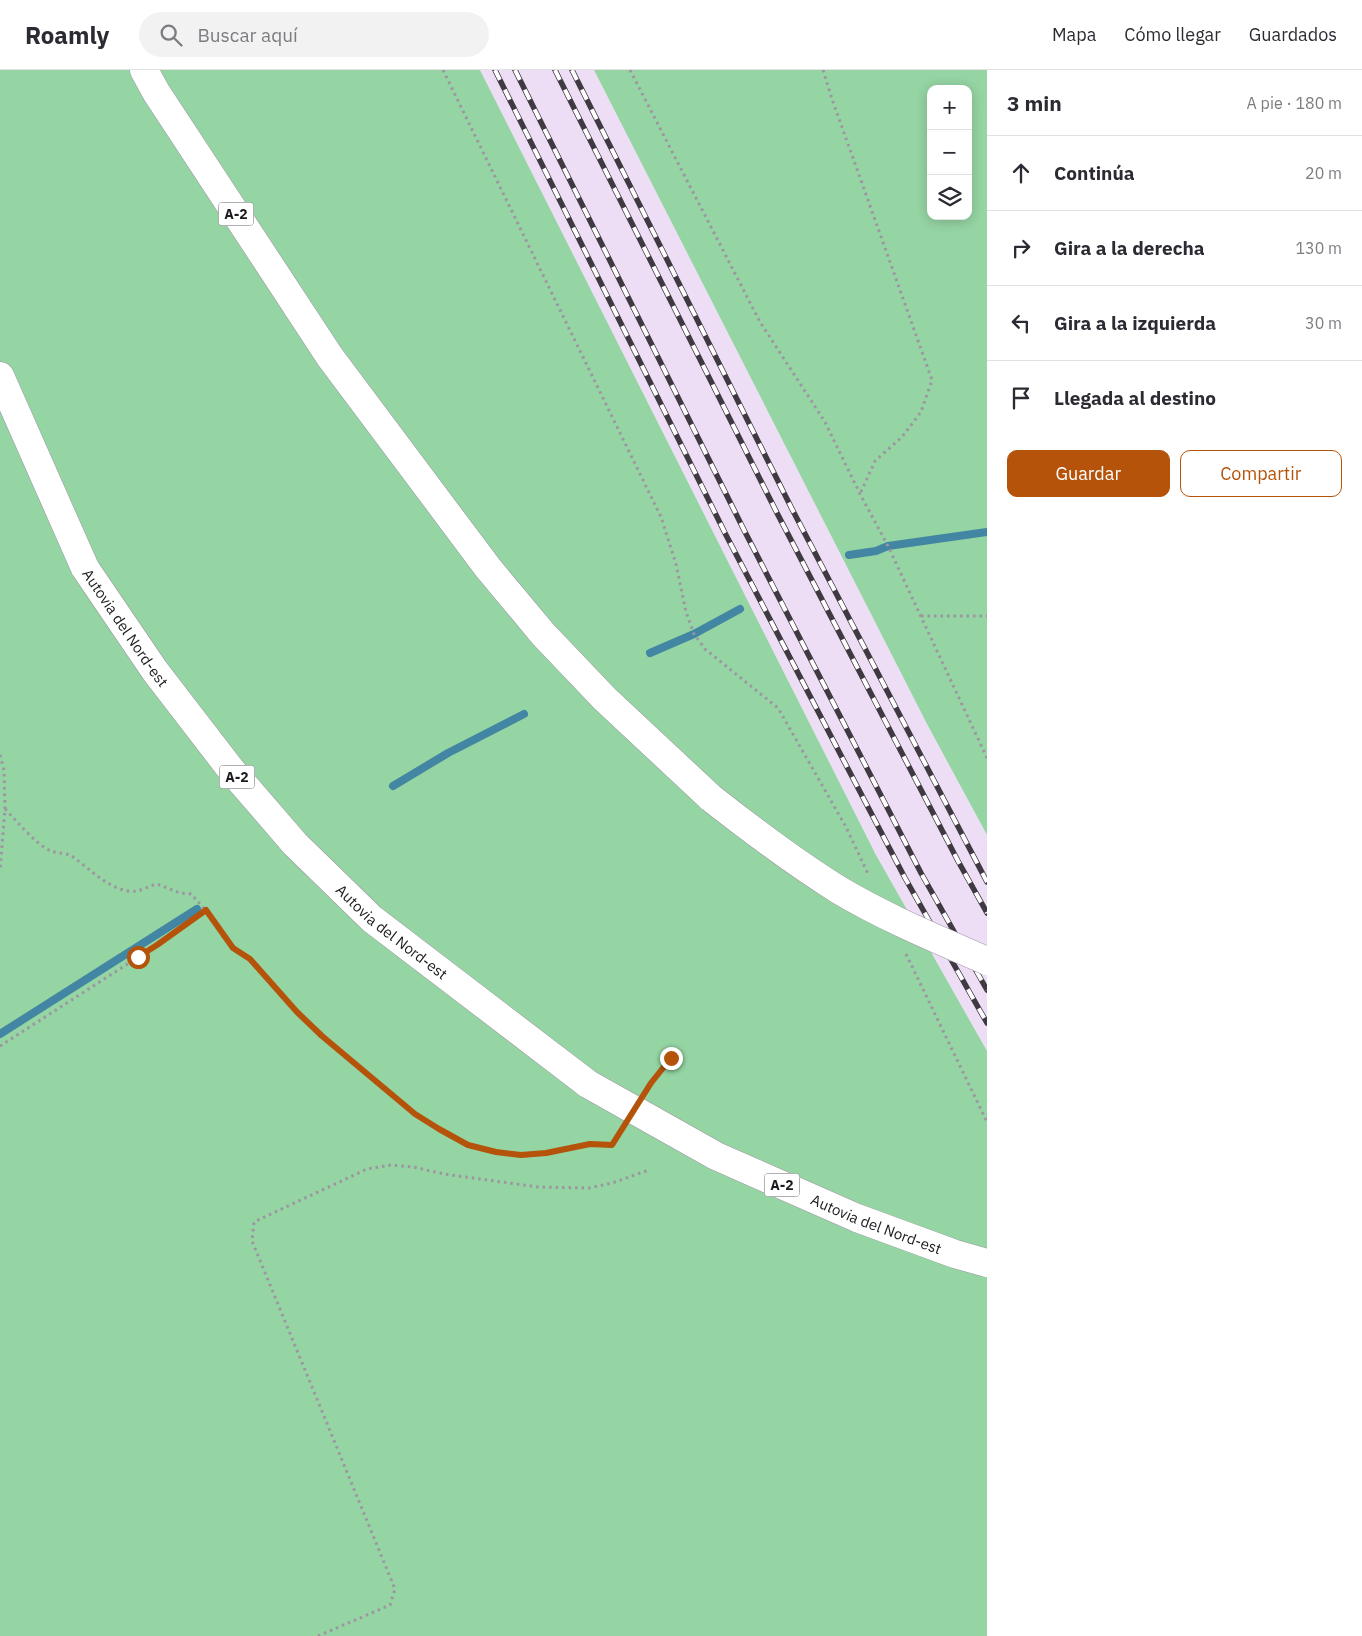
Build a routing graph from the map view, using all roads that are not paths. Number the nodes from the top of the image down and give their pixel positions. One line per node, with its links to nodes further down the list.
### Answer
1 (144, 70): 3 (highway, A-2, bridge)
2 (0, 376): 4 (highway, Autovia del Nord-est / A-2, bridge)
3 (987, 962)
4 (987, 1262)

